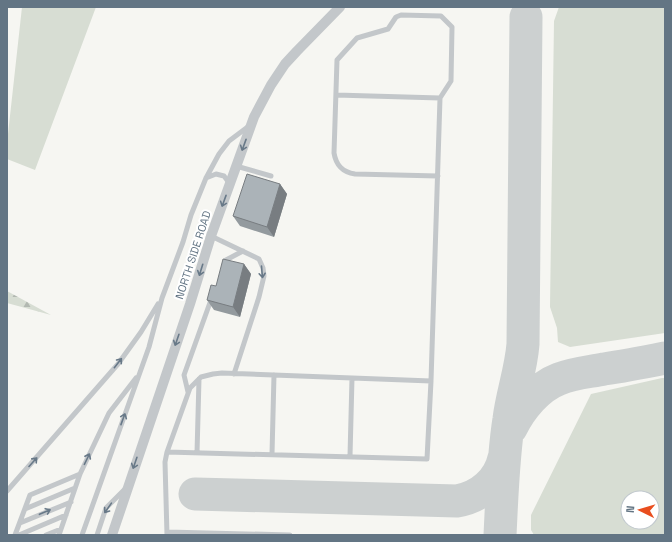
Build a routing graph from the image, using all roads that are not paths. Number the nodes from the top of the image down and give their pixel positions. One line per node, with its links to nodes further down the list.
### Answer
1 (340, 7): 4 (street, NORTH SIDE ROAD)
2 (336, 94): 3 (lane); 3 (lane); 7 (lane)
3 (440, 98): 7 (lane)
4 (251, 124): 5 (street, NORTH SIDE ROAD, one-way to 5); 8 (lane)
5 (236, 166): 6 (lane); 9 (street, NORTH SIDE ROAD)
6 (271, 176)
7 (438, 176): 20 (lane)
8 (206, 178): 9 (lane); 14 (lane)
9 (230, 184): 10 (street, NORTH SIDE ROAD, one-way to 10)
10 (211, 236): 11 (lane); 27 (street, NORTH SIDE ROAD, one-way to 27)
11 (243, 251): 12 (lane); 16 (lane, one-way to 16)
12 (223, 267)
13 (215, 289): 21 (lane)
14 (162, 298): 15 (lane); 29 (lane, one-way to 14)
15 (139, 374): 26 (lane, one-way to 15); 41 (lane, one-way to 15)
16 (234, 374): 17 (lane); 19 (lane)
17 (274, 375): 18 (lane); 24 (lane)
18 (352, 378): 20 (lane); 25 (lane)
19 (199, 379): 21 (lane); 23 (lane)
20 (431, 380): 25 (lane)
21 (188, 392): 22 (lane)
22 (167, 452): 23 (lane); 36 (lane)
23 (197, 453): 24 (lane)
24 (272, 454): 25 (lane)
25 (350, 456)
26 (80, 474): 28 (lane); 31 (lane)
27 (128, 485): 35 (lane, one-way to 35); 42 (street, NORTH SIDE ROAD)
28 (75, 488): 30 (lane); 31 (lane)
29 (7, 491)
30 (70, 502): 32 (lane); 33 (lane, one-way to 30)
31 (25, 509): 33 (lane)
32 (66, 515): 34 (lane); 38 (lane)
33 (20, 523): 37 (lane)
34 (61, 529): 39 (lane); 40 (lane)
35 (99, 534)
36 (167, 534): 43 (lane)
37 (15, 535)
38 (19, 535)
39 (46, 535)
40 (59, 535)
41 (82, 535)
42 (112, 535)
43 (256, 535): 44 (lane)
44 (290, 535)

